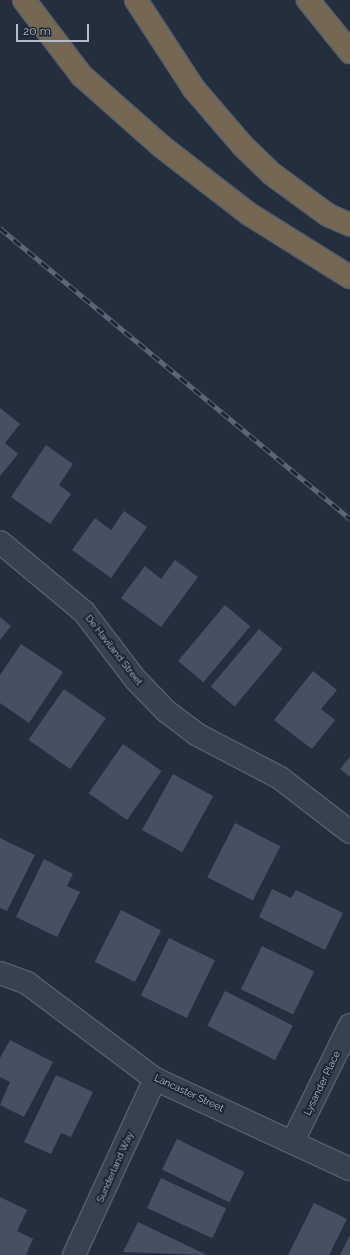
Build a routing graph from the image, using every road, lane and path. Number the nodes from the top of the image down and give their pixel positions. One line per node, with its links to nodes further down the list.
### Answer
1 (24, 0): 6 (highway)
2 (136, 0): 5 (highway)
3 (308, 0): 4 (highway)
4 (350, 52)
5 (350, 225)
6 (350, 277)
7 (0, 542): 8 (street, De Haviland Street)
8 (350, 832)
9 (0, 973): 11 (street, Lancaster Street)
10 (350, 1025): 12 (street, Lysander Place)
11 (155, 1079): 12 (street, Lancaster Street); 14 (street, Sunderland Way)
12 (293, 1141): 13 (street, Lancaster Street)
13 (350, 1169)
14 (74, 1255)

